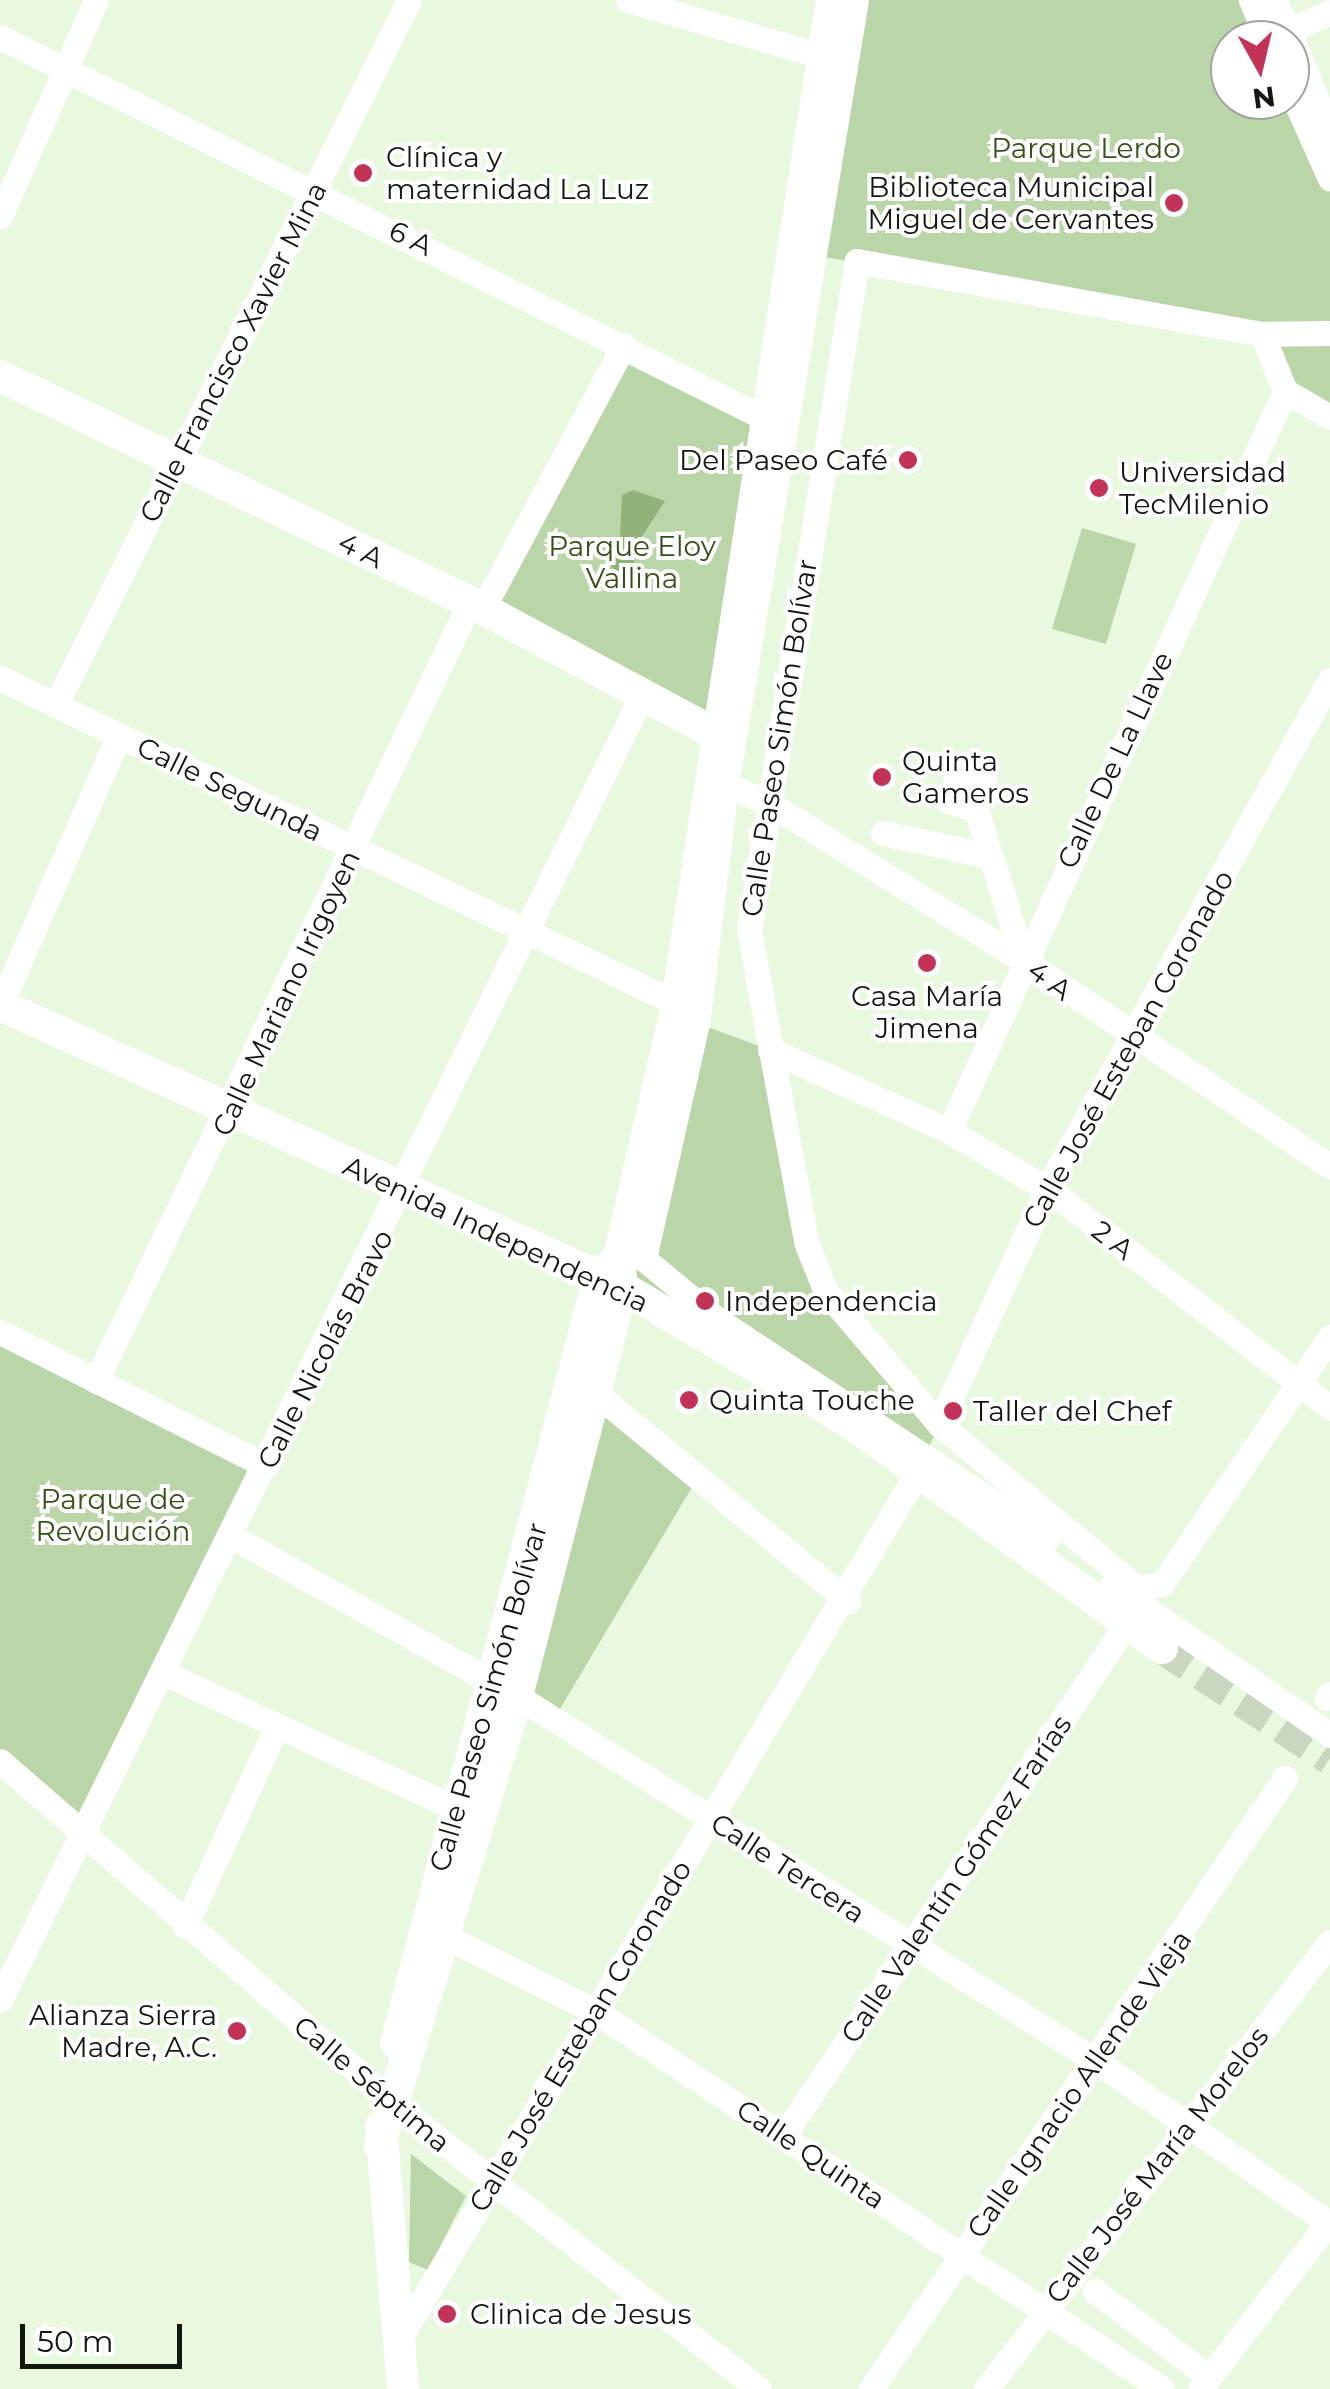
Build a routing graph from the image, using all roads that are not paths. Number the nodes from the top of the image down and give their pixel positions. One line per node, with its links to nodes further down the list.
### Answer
1 (96, 0): 10 (street)
2 (409, 0): 15 (street, Calle Francisco Xavier Mina)
3 (628, 0): 9 (street)
4 (832, 0): 9 (main road, Calle Paseo Simón Bolívar)
5 (856, 0): 32 (street)
6 (1250, 0): 7 (street)
7 (1267, 20)
8 (0, 37): 10 (street, 6 A)
9 (822, 56): 23 (main road, Calle Paseo Simón Bolívar)
10 (65, 65): 15 (street, 6 A); 16 (street)
11 (1310, 97): 13 (main road)
12 (1304, 120): 14 (street)
13 (1330, 140)
14 (1330, 180)
15 (316, 192): 19 (street, 6 A); 24 (street, Calle Francisco Xavier Mina)
16 (0, 216)
17 (1330, 333): 18 (street)
18 (1262, 334): 21 (street); 33 (street, Calle Paseo Simón Bolívar)
19 (624, 344): 23 (street, 6 A); 25 (street, Calle Mariano Irigoyen)
20 (0, 376): 24 (main road, 4 A)
21 (1285, 391): 22 (street); 39 (street, Calle De La Llave)
22 (1330, 417)
23 (766, 418): 30 (main road, Calle Paseo Simón Bolívar)
24 (174, 460): 25 (main road, 4 A); 29 (street, Calle Francisco Xavier Mina)
25 (476, 605): 28 (main road, 4 A); 36 (street, Calle Mariano Irigoyen)
26 (0, 678): 29 (street, Calle Segunda)
27 (1330, 680): 42 (street, Calle José Esteban Coronado)
28 (642, 695): 30 (main road, 4 A); 38 (street, Calle Nicolás Bravo)
29 (56, 704): 31 (street, Calle Segunda)
30 (716, 734): 32 (main road, Calle Paseo Simón Bolívar)
31 (119, 735): 36 (street, Calle Segunda); 41 (street)
32 (718, 782): 33 (street, 4 A); 40 (main road, Calle Paseo Simón Bolívar); 66 (street)
33 (767, 802): 39 (street, 4 A); 43 (street, Calle Paseo Simón Bolívar)
34 (976, 809): 37 (street)
35 (883, 833): 37 (street)
36 (352, 848): 38 (street, Calle Segunda); 44 (street, Calle Mariano Irigoyen)
37 (988, 856): 39 (street)
38 (530, 933): 40 (street, Calle Segunda); 48 (street, Calle Nicolás Bravo)
39 (1024, 960): 42 (street, 4 A); 45 (street, Calle De La Llave)
40 (676, 1003): 49 (main road, Calle Paseo Simón Bolívar)
41 (0, 1006): 44 (main road, Avenida Independencia)
42 (1129, 1038): 46 (street, 4 A); 47 (street, Calle José Esteban Coronado)
43 (770, 1050): 45 (street, 2 A); 56 (street, Calle Paseo Simón Bolívar)
44 (231, 1112): 48 (main road, Avenida Independencia); 52 (street, Calle Mariano Irigoyen)
45 (949, 1132): 47 (street, 2 A)
46 (1330, 1166)
47 (1047, 1190): 53 (street, 2 A); 56 (street, Calle José Esteban Coronado)
48 (403, 1192): 49 (main road, Avenida Independencia); 57 (street, Calle Nicolás Bravo)
49 (613, 1274): 54 (main road, Calle Paseo Simón Bolívar); 58 (main road, Avenida Independencia); 64 (main road, Calle Paseo Simón Bolívar)
50 (0, 1332): 52 (street)
51 (1330, 1337): 53 (street)
52 (96, 1381): 57 (street)
53 (1298, 1385): 55 (street, 2 A); 56 (street, Calle Paseo Simón Bolívar)
54 (599, 1396): 60 (street); 64 (main road, Calle Paseo Simón Bolívar)
55 (1330, 1408)
56 (939, 1424)
57 (266, 1466): 59 (street, Calle Nicolás Bravo)
58 (919, 1470): 60 (street, Calle José Esteban Coronado); 61 (main road, Avenida Independencia)
59 (232, 1536): 63 (street, Calle Nicolás Bravo); 64 (street, Calle Tercera)
60 (848, 1601): 70 (street, Calle José Esteban Coronado)
61 (1127, 1623): 62 (main road, Avenida Independencia); 75 (street, Calle Valentín Gómez Farías)
62 (1162, 1648)
63 (164, 1672): 65 (street); 71 (street, Calle Nicolás Bravo)
64 (505, 1689): 69 (main road, Calle Paseo Simón Bolívar); 70 (street, Calle Tercera)
65 (277, 1726): 69 (street); 72 (street)
66 (1330, 1735)
67 (0, 1761): 71 (street, Calle Séptima)
68 (1285, 1778): 78 (street, Calle Ignacio Allende Vieja)
69 (469, 1814): 73 (main road, Calle Paseo Simón Bolívar)
70 (712, 1818): 75 (street, Calle Tercera); 77 (street, Calle José Esteban Coronado)
71 (85, 1832): 72 (street, Calle Séptima); 76 (street, Calle Nicolás Bravo)
72 (185, 1926): 79 (street, Calle Séptima)
73 (437, 1932): 77 (street, Calle Quinta); 79 (main road, Calle Paseo Simón Bolívar)
74 (1330, 1942): 80 (street, Calle José María Morelos)
75 (909, 1948): 78 (street, Calle Tercera); 81 (street, Calle Valentín Gómez Farías)
76 (0, 2000)
77 (595, 2012): 81 (street, Calle Quinta); 82 (street, Calle José Esteban Coronado)
78 (1099, 2062): 80 (street, Calle Tercera); 84 (street, Calle Ignacio Allende Vieja)
79 (391, 2100): 82 (street, Calle Séptima); 87 (main road, Calle Paseo Simón Bolívar)
80 (1189, 2122): 83 (street, Calle Tercera); 86 (street, Calle José María Morelos)
81 (784, 2134): 84 (street, Calle Quinta)
82 (490, 2181): 87 (street, Calle José Esteban Coronado); 90 (street, Calle Séptima)
83 (1330, 2223): 88 (street)
84 (960, 2256): 86 (street, Calle Quinta); 91 (street, Calle Ignacio Allende Vieja)
85 (1095, 2291): 88 (street)
86 (1043, 2313): 92 (street, Calle José María Morelos); 93 (street, Calle Quinta)
87 (396, 2346): 89 (main road, Calle Paseo Simón Bolívar)
88 (1205, 2383)
89 (403, 2389)
90 (759, 2389)
91 (871, 2389)
92 (986, 2389)
93 (1162, 2389)

